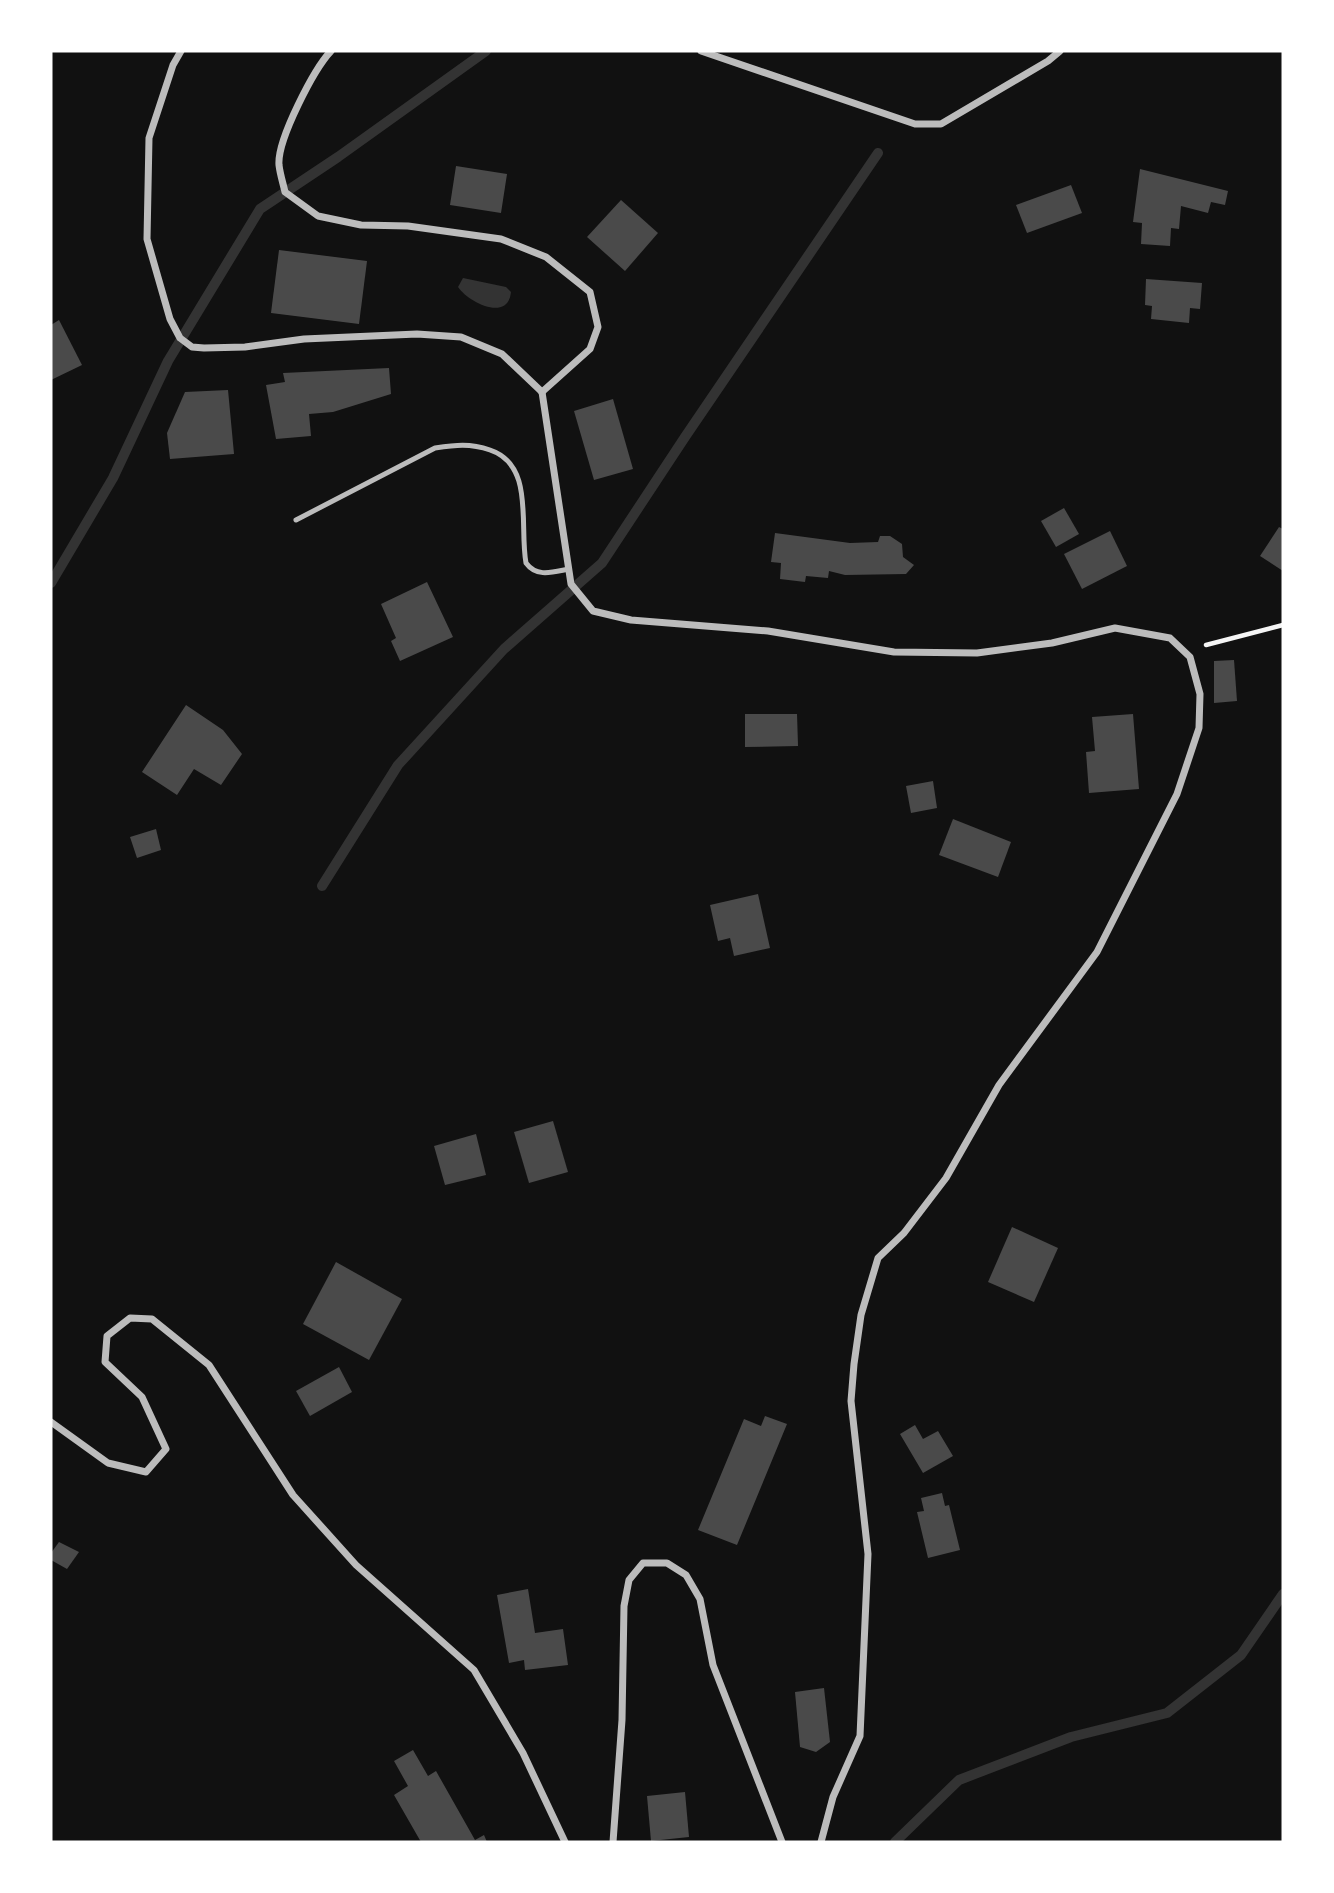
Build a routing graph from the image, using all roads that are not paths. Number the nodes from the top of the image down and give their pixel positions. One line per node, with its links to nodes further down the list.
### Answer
1 (181, 51): 5 (street)
2 (331, 51): 5 (street)
3 (701, 51): 4 (street)
4 (1060, 51)
5 (542, 393): 7 (street)
6 (296, 520): 7 (lane)
7 (569, 569): 12 (street)
8 (51, 1422): 9 (street)
9 (565, 1842)
10 (613, 1842): 11 (street)
11 (782, 1842)
12 (821, 1842)

